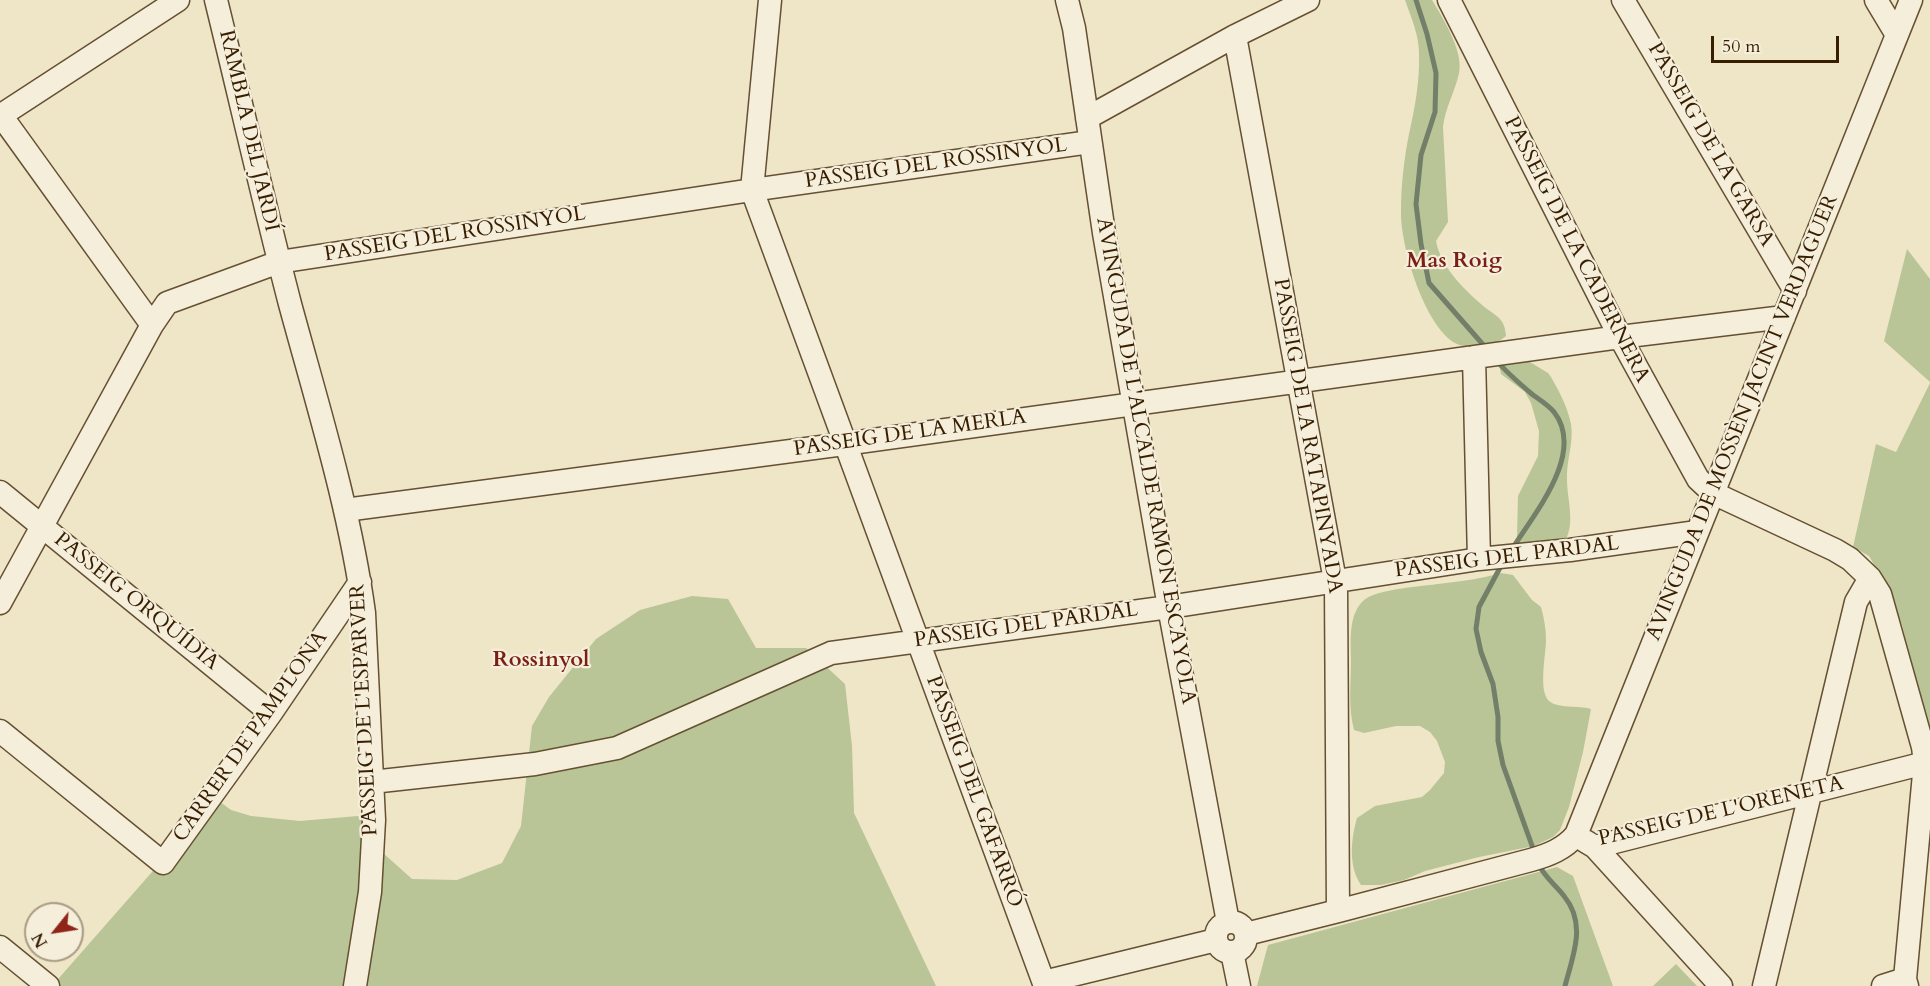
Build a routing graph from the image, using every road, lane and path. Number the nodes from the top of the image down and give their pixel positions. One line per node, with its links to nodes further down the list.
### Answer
1 (178, 0): 12 (street)
2 (216, 0): 16 (street, RAMBLA DEL JARDÍ)
3 (770, 0): 15 (street)
4 (1067, 0): 13 (street, AVINGUDA DE L'ALCALDE RAMON ESCAYOLA)
5 (1308, 0): 11 (street)
6 (1449, 0): 20 (street, PASSEIG DE LA CADERNERA)
7 (1623, 0): 17 (street, PASSEIG DE LA GARSA)
8 (1876, 0): 10 (street)
9 (1911, 0): 10 (street, AVINGUDA DE MOSSÈN JACINT VERDAGUER)
10 (1897, 35): 17 (street, AVINGUDA DE MOSSÈN JACINT VERDAGUER)
11 (1235, 36): 13 (street); 22 (street, PASSEIG DE LA RATAPINYADA)
12 (0, 115): 19 (street)
13 (1087, 118): 14 (street, AVINGUDA DE L'ALCALDE RAMON ESCAYOLA)
14 (1090, 142): 15 (street, PASSEIG DEL ROSSINYOL); 23 (street, AVINGUDA DE L'ALCALDE RAMON ESCAYOLA)
15 (752, 190): 16 (street, PASSEIG DEL ROSSINYOL); 24 (street, PASSEIG DEL GAFARRÓ)
16 (279, 262): 19 (street, PASSEIG DEL ROSSINYOL); 27 (street, PASSEIG DE L'ESPARVER)
17 (1795, 291): 18 (street, AVINGUDA DE MOSSÈN JACINT VERDAGUER)
18 (1784, 317): 20 (street, PASSEIG DE LA MERLA); 26 (street, AVINGUDA DE MOSSÈN JACINT VERDAGUER)
19 (152, 326): 28 (street, PASSEIG DEL ROSSINYOL)
20 (1620, 337): 21 (street, PASSEIG DE LA MERLA); 26 (street, PASSEIG DE LA CADERNERA)
21 (1474, 357): 22 (street, PASSEIG DE LA MERLA); 30 (street)
22 (1298, 381): 23 (street, PASSEIG DE LA MERLA); 32 (street, PASSEIG DE LA RATAPINYADA)
23 (1134, 403): 24 (street, PASSEIG DE LA MERLA); 35 (street, AVINGUDA DE L'ALCALDE RAMON ESCAYOLA)
24 (844, 444): 27 (street, PASSEIG DE LA MERLA); 36 (street, PASSEIG DEL GAFARRÓ)
25 (0, 492): 28 (street, PASSEIG ORQUÍDIA)
26 (1713, 493): 29 (street, AVINGUDA DE MOSSÈN JACINT VERDAGUER); 31 (street)
27 (345, 510): 33 (street, PASSEIG DE L'ESPARVER)
28 (42, 526): 34 (street, PASSEIG DEL ROSSINYOL); 37 (street, PASSEIG ORQUÍDIA)
29 (1697, 532): 30 (street, PASSEIG DEL PARDAL); 42 (street, AVINGUDA DE MOSSÈN JACINT VERDAGUER)
30 (1479, 559): 32 (street, PASSEIG DEL PARDAL)
31 (1870, 578): 39 (street); 41 (street)
32 (1335, 581): 35 (street, PASSEIG DEL PARDAL); 43 (street, PASSEIG DE LA RATAPINYADA)
33 (360, 582): 37 (street, CARRER DE PAMPLONA); 40 (street, PASSEIG DE L'ESPARVER)
34 (0, 603)
35 (1169, 607): 36 (street, PASSEIG DEL PARDAL); 44 (street, AVINGUDA DE L'ALCALDE RAMON ESCAYOLA)
36 (917, 640): 40 (street, PASSEIG DEL PARDAL); 47 (street, PASSEIG DEL GAFARRÓ)
37 (271, 713): 38 (street, CARRER DE PAMPLONA)
38 (0, 731)
39 (1925, 763): 41 (street, PASSEIG DE L'ORENETA); 46 (street)
40 (372, 782): 49 (street, PASSEIG DE L'ESPARVER)
41 (1810, 792): 42 (street, PASSEIG DE L'ORENETA); 52 (street)
42 (1585, 841): 43 (street, PASSEIG DE L'ORENETA); 51 (street)
43 (1338, 911): 44 (street, PASSEIG DE L'ORENETA)
44 (1231, 937): 47 (street, PASSEIG DE L'ORENETA); 50 (street, AVINGUDA DE L'ALCALDE RAMON ESCAYOLA)
45 (0, 947): 48 (street)
46 (1906, 982): 53 (street)
47 (1044, 984)
48 (48, 986)
49 (354, 986)
50 (1239, 986)
51 (1721, 986)
52 (1764, 986)
53 (1883, 986)

